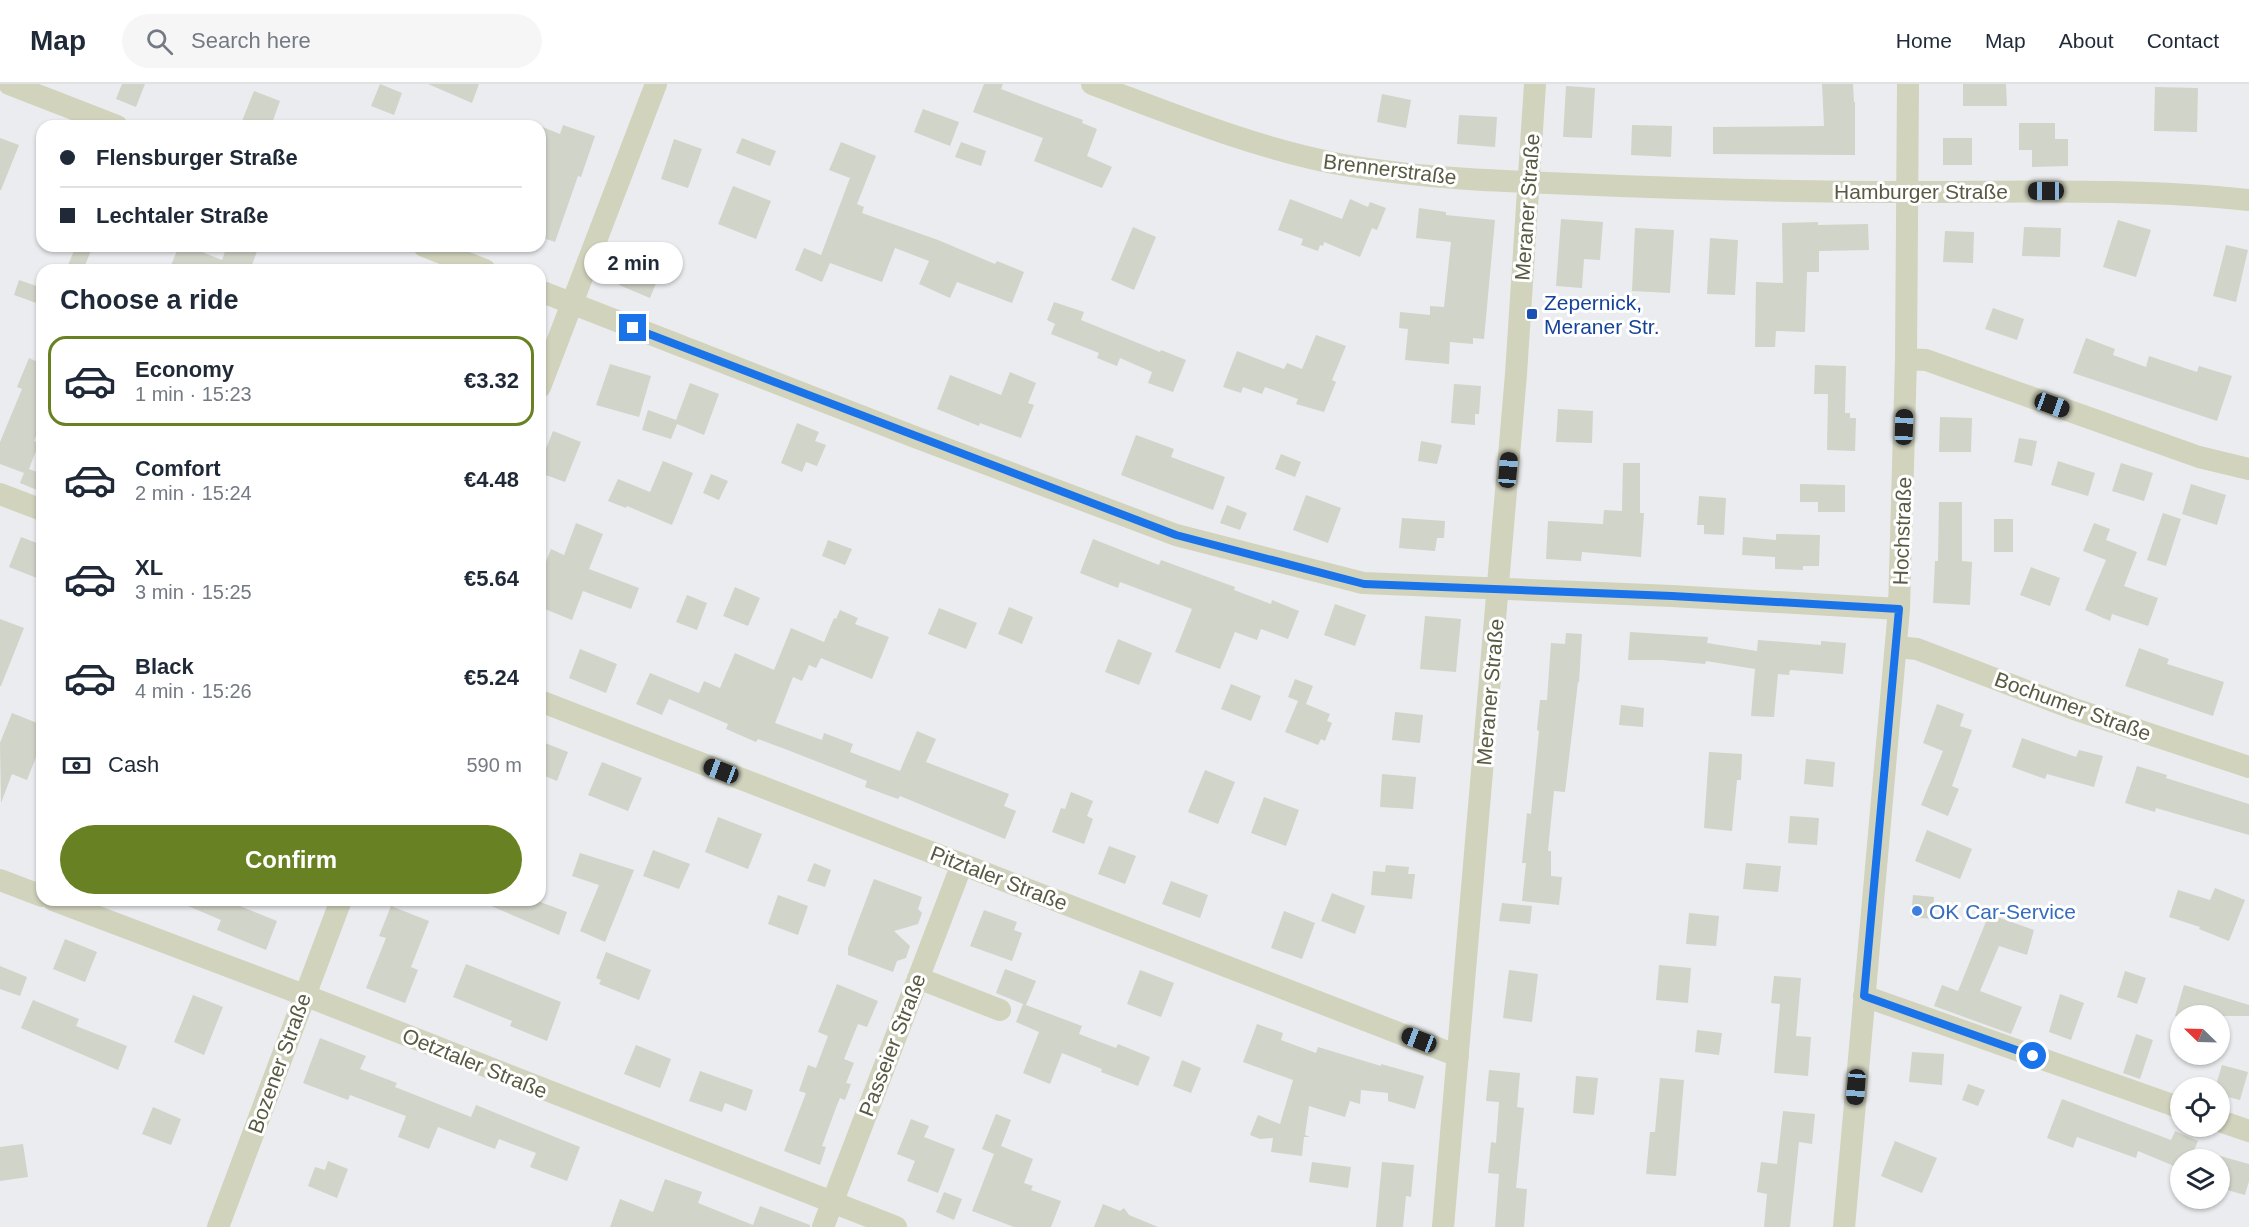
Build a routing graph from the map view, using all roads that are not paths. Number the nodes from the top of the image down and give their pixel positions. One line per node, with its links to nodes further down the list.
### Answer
1 (9, 84): 7 (street)
2 (656, 84): 15 (street)
3 (1092, 84): 6 (street, Brennerstraße)
4 (1535, 84): 8 (street, Meraner Straße)
5 (1908, 84): 10 (street, Hochstraße)
6 (1135, 92): 8 (street, Brennerstraße)
7 (102, 120)
8 (1529, 182): 9 (street, Brennerstraße); 21 (street, Meraner Straße)
9 (1700, 190): 10 (street, Hamburger Straße)
10 (1907, 192): 11 (street, Hamburger Straße); 16 (street, Hochstraße)
11 (2249, 200)
12 (439, 252): 13 (street)
13 (470, 264)
14 (546, 293): 15 (street)
15 (573, 304): 17 (street); 21 (street)
16 (1906, 359): 18 (street); 22 (street, Hochstraße)
17 (546, 372)
18 (2249, 469)
19 (0, 494): 20 (street)
20 (36, 508)
21 (1498, 589): 22 (street); 35 (street, Meraner Straße)
22 (1899, 609): 23 (street, Hochstraße)
23 (1897, 647): 25 (street, Bochumer Straße); 33 (street, Hochstraße)
24 (546, 703): 26 (street, Pitztaler Straße)
25 (2249, 767)
26 (962, 864): 31 (street, Passeier Straße); 35 (street, Pitztaler Straße)
27 (0, 880): 28 (street)
28 (36, 894)
29 (69, 906): 32 (street, Oetztaler Straße)
30 (338, 906): 32 (street, Bozener Straße)
31 (918, 978): 34 (street); 39 (street, Passeier Straße)
32 (304, 995): 39 (street, Oetztaler Straße); 40 (street, Bozener Straße)
33 (1864, 996): 36 (street); 44 (street, Hochstraße)
34 (1000, 1010)
35 (1458, 1056): 43 (street, Meraner Straße)
36 (2170, 1104)
37 (2230, 1124): 38 (street)
38 (2249, 1131)
39 (832, 1202): 41 (street, Passeier Straße); 42 (street, Oetztaler Straße)
40 (218, 1227)
41 (823, 1227)
42 (896, 1227)
43 (1443, 1227)
44 (1844, 1227)

